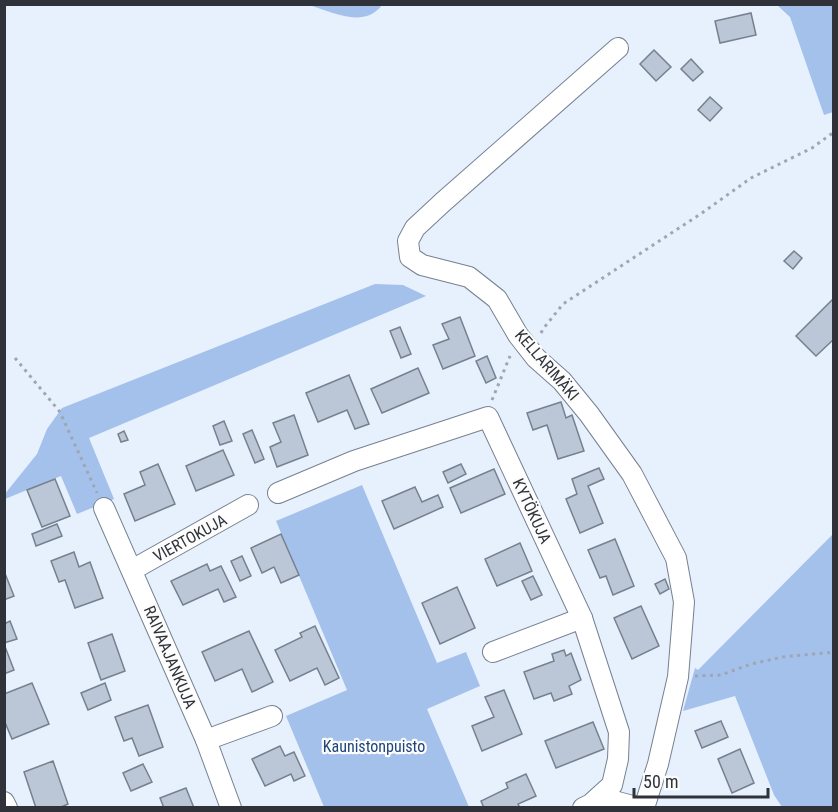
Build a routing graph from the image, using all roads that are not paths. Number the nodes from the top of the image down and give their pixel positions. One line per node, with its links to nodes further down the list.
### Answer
1 (618, 48): 14 (street, KELLARIMÄKI)
2 (278, 493): 6 (street, KYTÖKUJA)
3 (248, 505): 5 (street, VIERTOKUJA)
4 (104, 508): 5 (street, RAIVAAJANKUJA)
5 (132, 570): 9 (street, RAIVAAJANKUJA)
6 (582, 618): 7 (street); 11 (street, KYTÖKUJA)
7 (492, 652)
8 (272, 716): 9 (street)
9 (206, 740): 13 (street, RAIVAAJANKUJA)
10 (4, 802): 12 (street)
11 (591, 802): 14 (street)
12 (7, 807)
13 (231, 807)
14 (642, 807)

